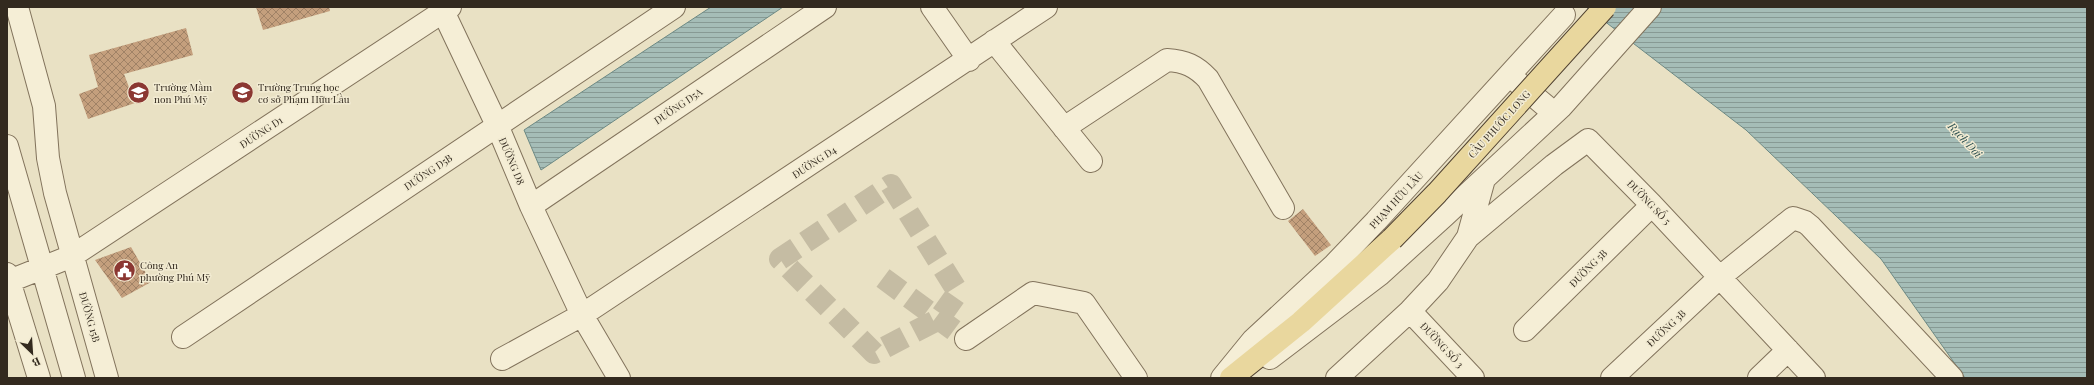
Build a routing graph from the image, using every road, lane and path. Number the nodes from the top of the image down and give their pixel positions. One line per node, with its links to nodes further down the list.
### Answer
1 (17, 7): 23 (street, ĐƯỜNG 15B)
2 (674, 7): 14 (street, ĐƯỜNG D5B)
3 (825, 7): 20 (street, ĐƯỜNG D5A)
4 (932, 7): 11 (street)
5 (1046, 7): 10 (street, ĐƯỜNG D4)
6 (1606, 7): 40 (main road, CẦU PHƯỚC LONG, bridge)
7 (1650, 7): 13 (street)
8 (444, 9): 14 (street, ĐƯỜNG D8); 23 (street, ĐƯỜNG D1)
9 (1564, 15): 12 (street, PHẠM HỮU LẦU)
10 (994, 41): 11 (street, ĐƯỜNG D4); 15 (street)
11 (969, 60): 28 (street, ĐƯỜNG D4)
12 (1510, 75): 13 (street); 39 (street, PHẠM HỮU LẦU)
13 (1558, 110): 18 (street)
14 (497, 125): 20 (street, ĐƯỜNG D8); 30 (street, ĐƯỜNG D5B)
15 (1064, 128): 17 (street); 21 (street)
16 (7, 146): 24 (street)
17 (1091, 161)
18 (1484, 179): 22 (street); 41 (street)
19 (1652, 205): 22 (street, ĐƯỜNG SỐ 5); 25 (street, ĐƯỜNG SỐ 5); 29 (street, ĐƯỜNG 5B)
20 (531, 206): 28 (street, ĐƯỜNG D8)
21 (1283, 208)
22 (1468, 236): 27 (street)
23 (72, 256): 24 (street, ĐƯỜNG D1); 36 (street, ĐƯỜNG 15B)
24 (42, 268): 26 (street, ĐƯỜNG D1); 35 (street)
25 (1720, 277): 32 (street, ĐƯỜNG SỐ 5); 44 (street, ĐƯỜNG 3B); 47 (street, ĐƯỜNG 3B)
26 (8, 279): 34 (street)
27 (1410, 311): 42 (street); 43 (street, ĐƯỜNG SỐ 3)
28 (582, 315): 33 (street, ĐƯỜNG D4); 37 (street, ĐƯỜNG D8)
29 (1525, 330)
30 (183, 337)
31 (966, 339): 38 (street)
32 (1788, 350): 45 (street); 46 (street, ĐƯỜNG SỐ 5)
33 (502, 359)
34 (39, 378)
35 (74, 378)
36 (107, 378)
37 (619, 378)
38 (1136, 378)
39 (1222, 378)
40 (1231, 378)
41 (1240, 378)
42 (1338, 378)
43 (1473, 378)
44 (1612, 378)
45 (1759, 378)
46 (1814, 378)
47 (1952, 378)

